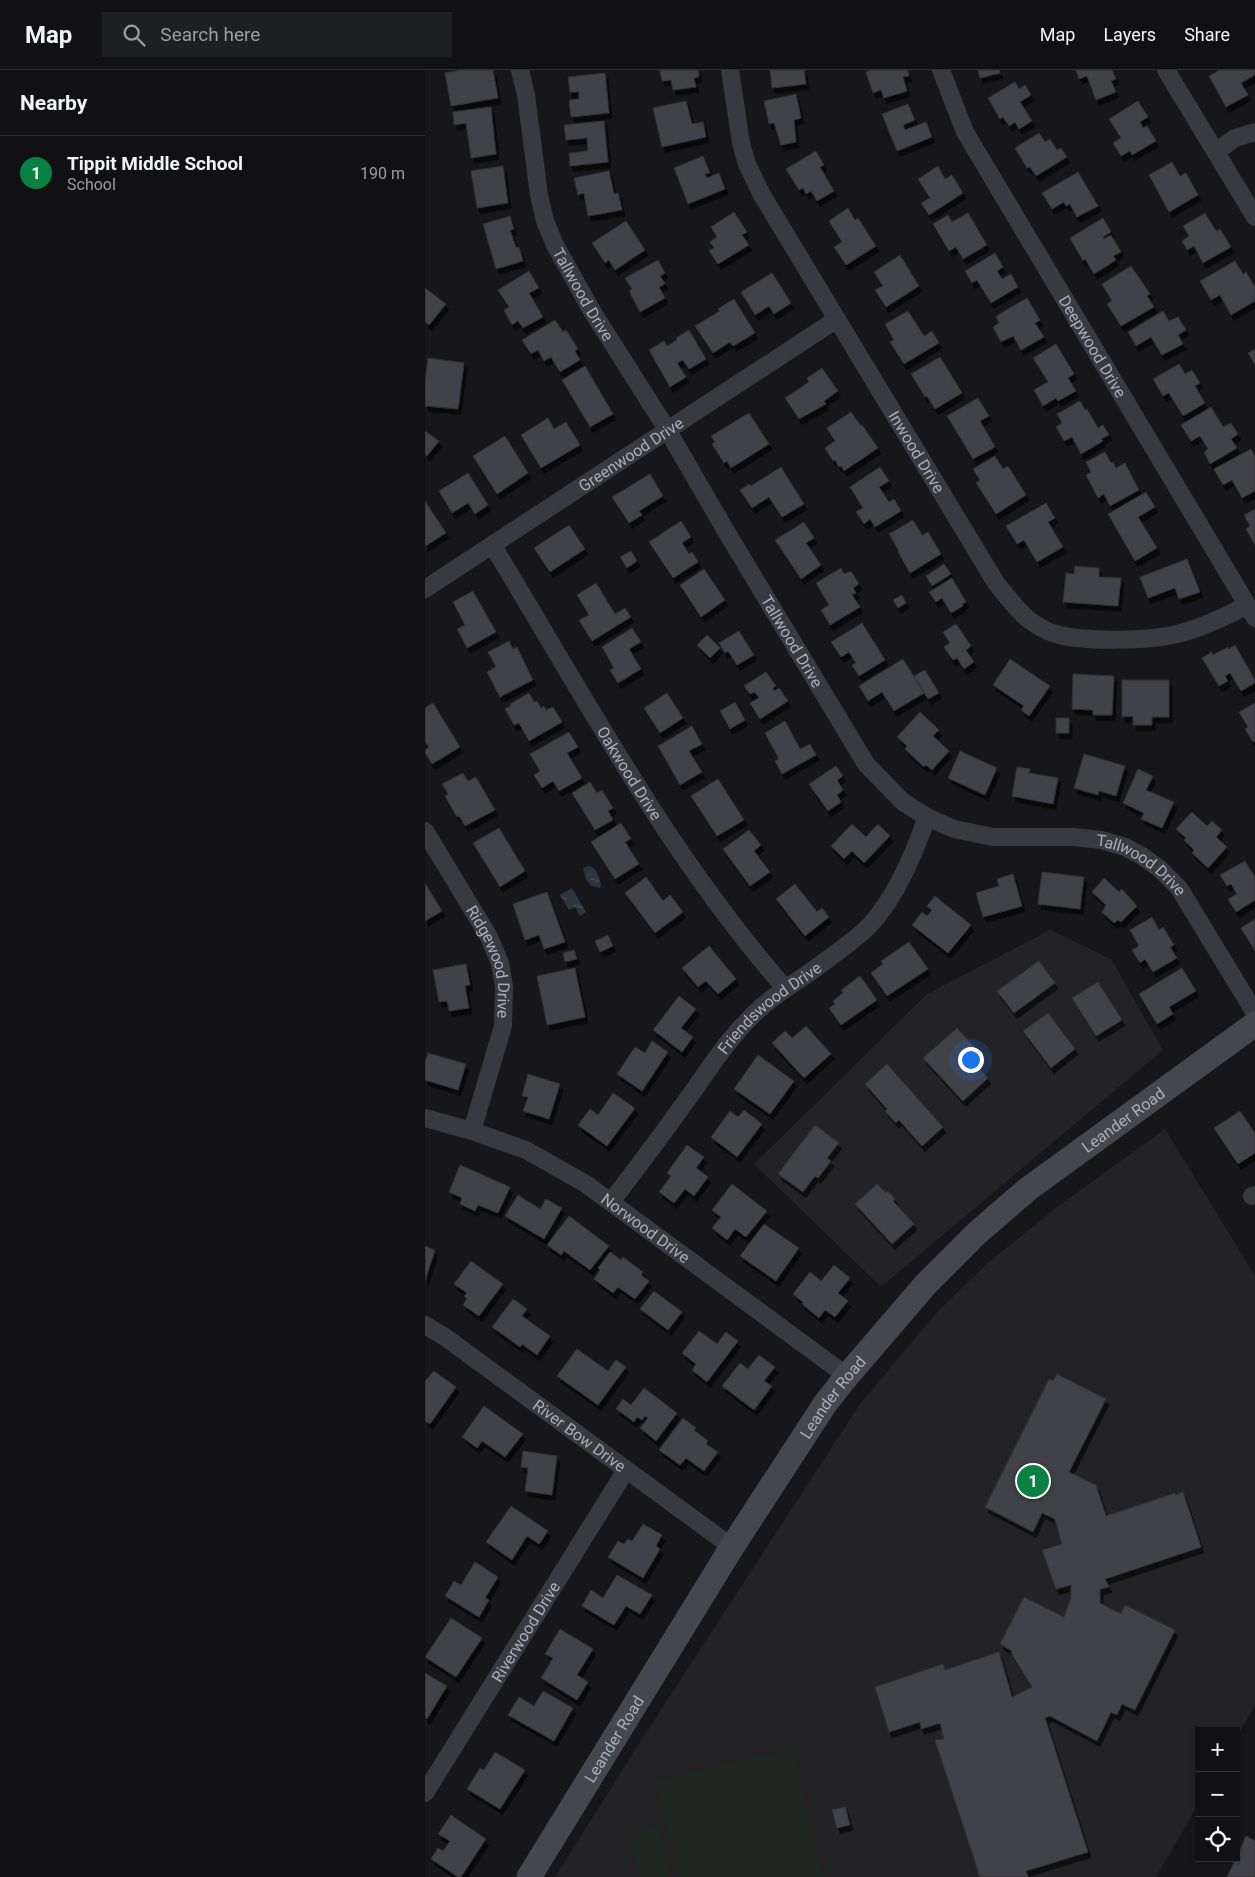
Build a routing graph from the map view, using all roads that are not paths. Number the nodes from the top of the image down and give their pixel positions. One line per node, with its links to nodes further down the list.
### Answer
1 (520, 70): 9 (street, Tallwood Drive)
2 (730, 70): 8 (street, Inwood Drive)
3 (941, 70): 12 (street, Deepwood Drive)
4 (1166, 70): 6 (street)
5 (1255, 132): 6 (street)
6 (1216, 152): 7 (street)
7 (1255, 217)
8 (837, 319): 9 (street, Greenwood Drive); 12 (street, Inwood Drive)
9 (668, 431): 10 (street, Greenwood Drive); 13 (street, Tallwood Drive)
10 (493, 546): 11 (street, Greenwood Drive); 15 (street, Oakwood Drive)
11 (425, 589)
12 (1251, 611)
13 (927, 817): 15 (street, Friendswood Drive); 16 (street, Tallwood Drive)
14 (425, 831): 18 (street, Ridgewood Drive)
15 (785, 988): 19 (street, Friendswood Drive)
16 (1253, 1028): 21 (main road, Leander Road)
17 (425, 1118): 18 (street, Norwood Drive)
18 (472, 1131): 19 (street, Norwood Drive)
19 (611, 1202): 21 (street, Norwood Drive)
20 (425, 1325): 22 (street, River Bow Drive)
21 (847, 1376): 23 (main road, Leander Road)
22 (626, 1470): 23 (street, River Bow Drive); 24 (street, Riverwood Drive)
23 (732, 1547): 25 (main road, Leander Road)
24 (425, 1792)
25 (529, 1877)

